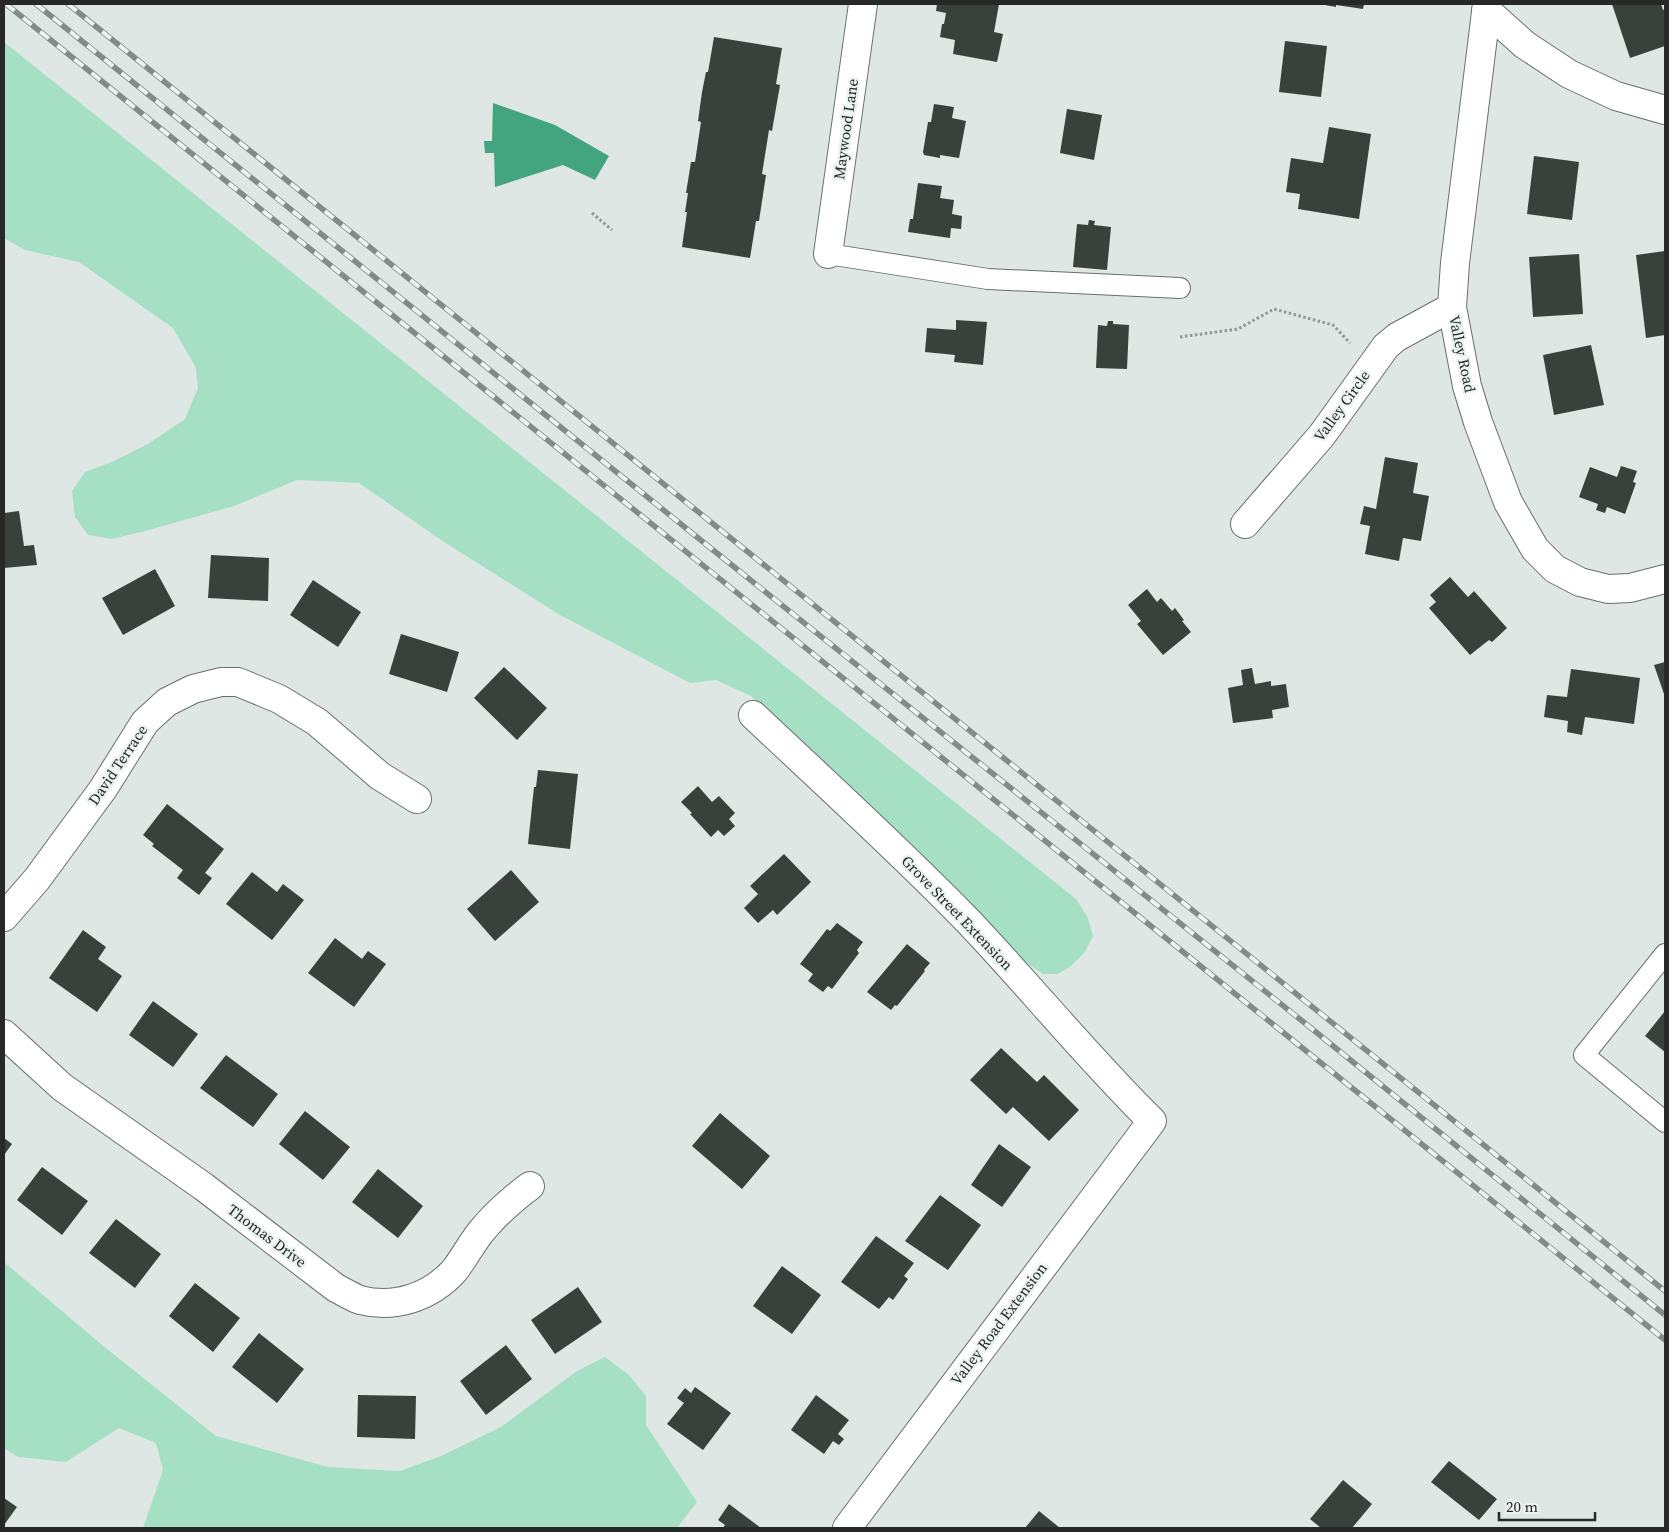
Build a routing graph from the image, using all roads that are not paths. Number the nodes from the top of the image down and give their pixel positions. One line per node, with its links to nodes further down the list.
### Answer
1 (863, 4): 4 (street, Maywood Lane)
2 (1486, 7): 3 (street); 6 (street, Valley Road)
3 (1665, 110)
4 (828, 254): 5 (lane)
5 (1180, 288)
6 (1452, 307): 7 (street, Valley Circle); 8 (street, Valley Road)
7 (1246, 524)
8 (1665, 579)
9 (753, 715): 14 (street, Grove Street Extension)
10 (417, 799): 11 (street, David Terrace)
11 (4, 917)
12 (1665, 954): 15 (lane)
13 (4, 1034): 16 (street, Thomas Drive)
14 (1152, 1121): 17 (street, Valley Road Extension)
15 (1665, 1122)
16 (530, 1186)
17 (847, 1528)

